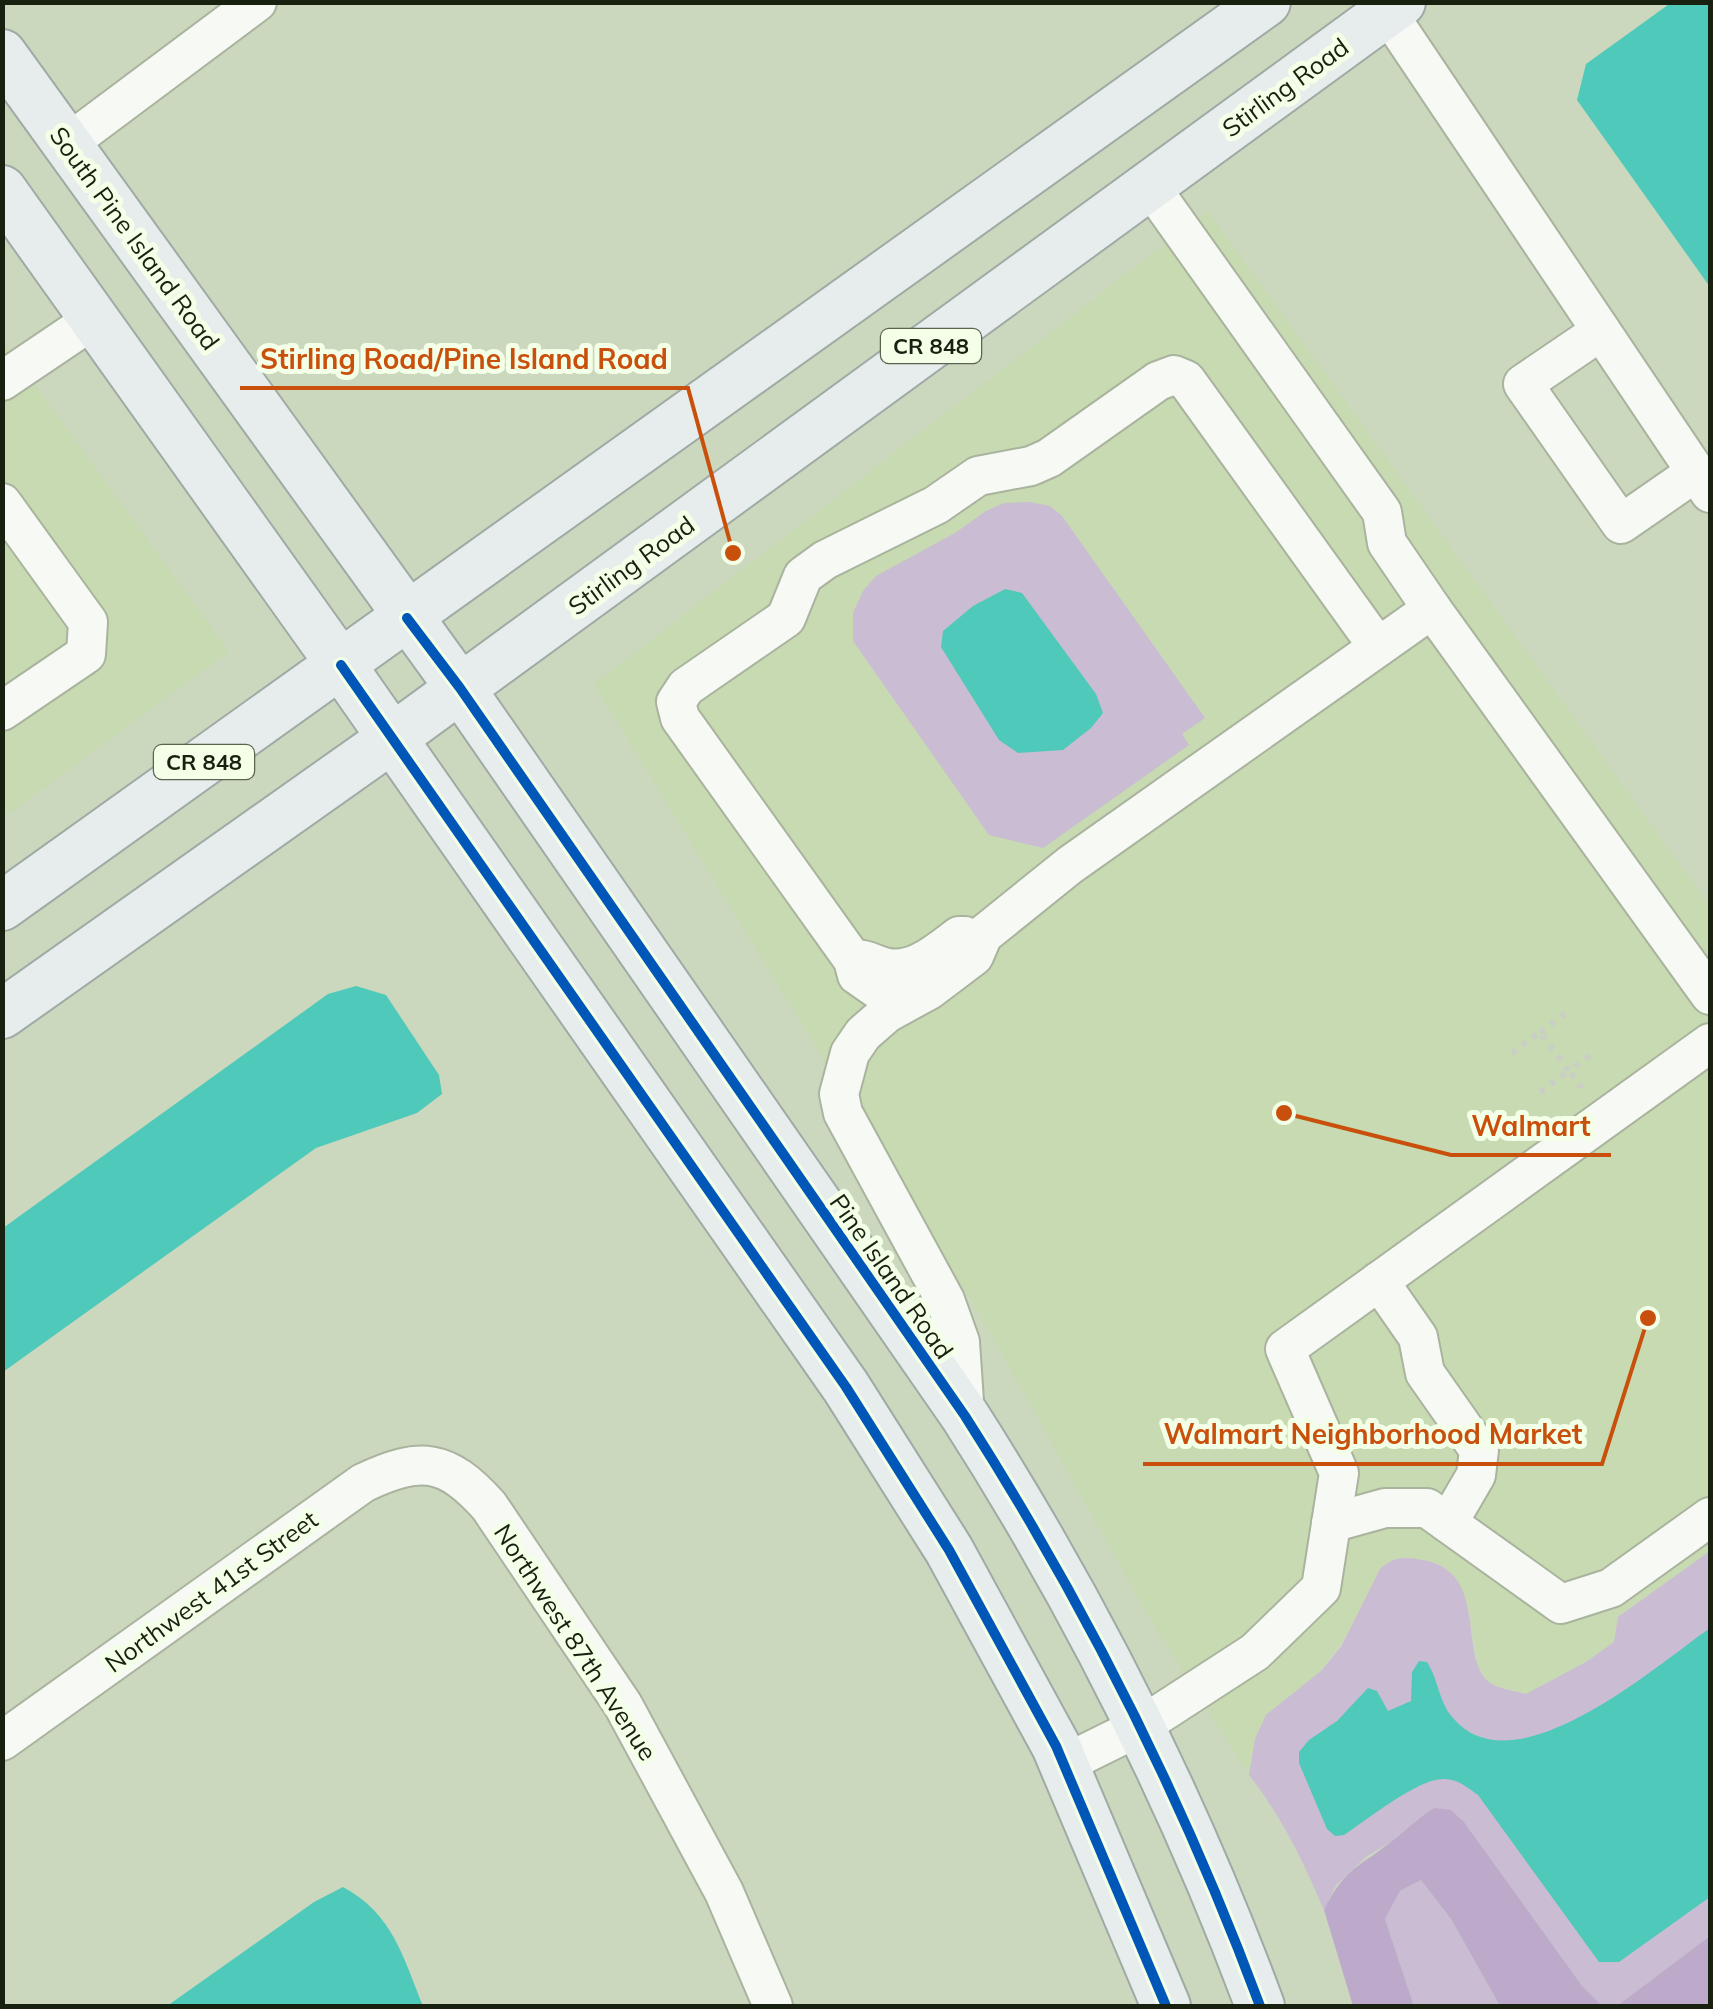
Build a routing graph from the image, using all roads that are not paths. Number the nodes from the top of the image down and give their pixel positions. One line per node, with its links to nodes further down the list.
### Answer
1 (257, 2): 5 (street)
2 (1266, 2): 14 (main road, CR 848)
3 (1389, 6): 6 (main road, Stirling Road / CR 848); 9 (street)
4 (2, 54): 5 (main road, South Pine Island Road)
5 (67, 144): 14 (main road, South Pine Island Road)
6 (1150, 186): 13 (street); 17 (main road, Stirling Road / CR 848)
7 (2, 190): 8 (main road)
8 (94, 318): 10 (street); 16 (main road)
9 (1601, 330): 11 (street); 11 (street)
10 (2, 381)
11 (1703, 482)
12 (2, 503): 18 (street)
13 (1432, 609): 15 (street); 23 (street)
14 (407, 618): 16 (main road, CR 848); 17 (main road, Pine Island Road)
15 (1378, 647): 21 (street); 22 (street)
16 (341, 665): 19 (main road); 20 (main road, CR 848)
17 (460, 688): 19 (main road, Stirling Road / CR 848); 28 (main road, Pine Island Road)
18 (2, 711)
19 (391, 739): 25 (main road, Stirling Road / CR 848); 35 (main road)
20 (2, 906)
21 (983, 935): 22 (street); 24 (street)
22 (853, 960): 24 (street)
23 (1710, 995)
24 (909, 1000): 28 (street)
25 (2, 1014)
26 (1710, 1043): 27 (street)
27 (1379, 1281): 31 (street); 32 (street)
28 (965, 1416): 33 (main road, Pine Island Road)
29 (432, 1447): 34 (street, Northwest 41st Street); 36 (street, Northwest 87th Avenue)
30 (1710, 1517): 32 (street)
31 (1331, 1523): 32 (street); 33 (street)
32 (1448, 1523)
33 (1141, 1726): 35 (street); 38 (main road, Pine Island Road)
34 (2, 1741)
35 (1064, 1764): 37 (main road)
36 (773, 2006)
37 (1166, 2006)
38 (1260, 2006)

